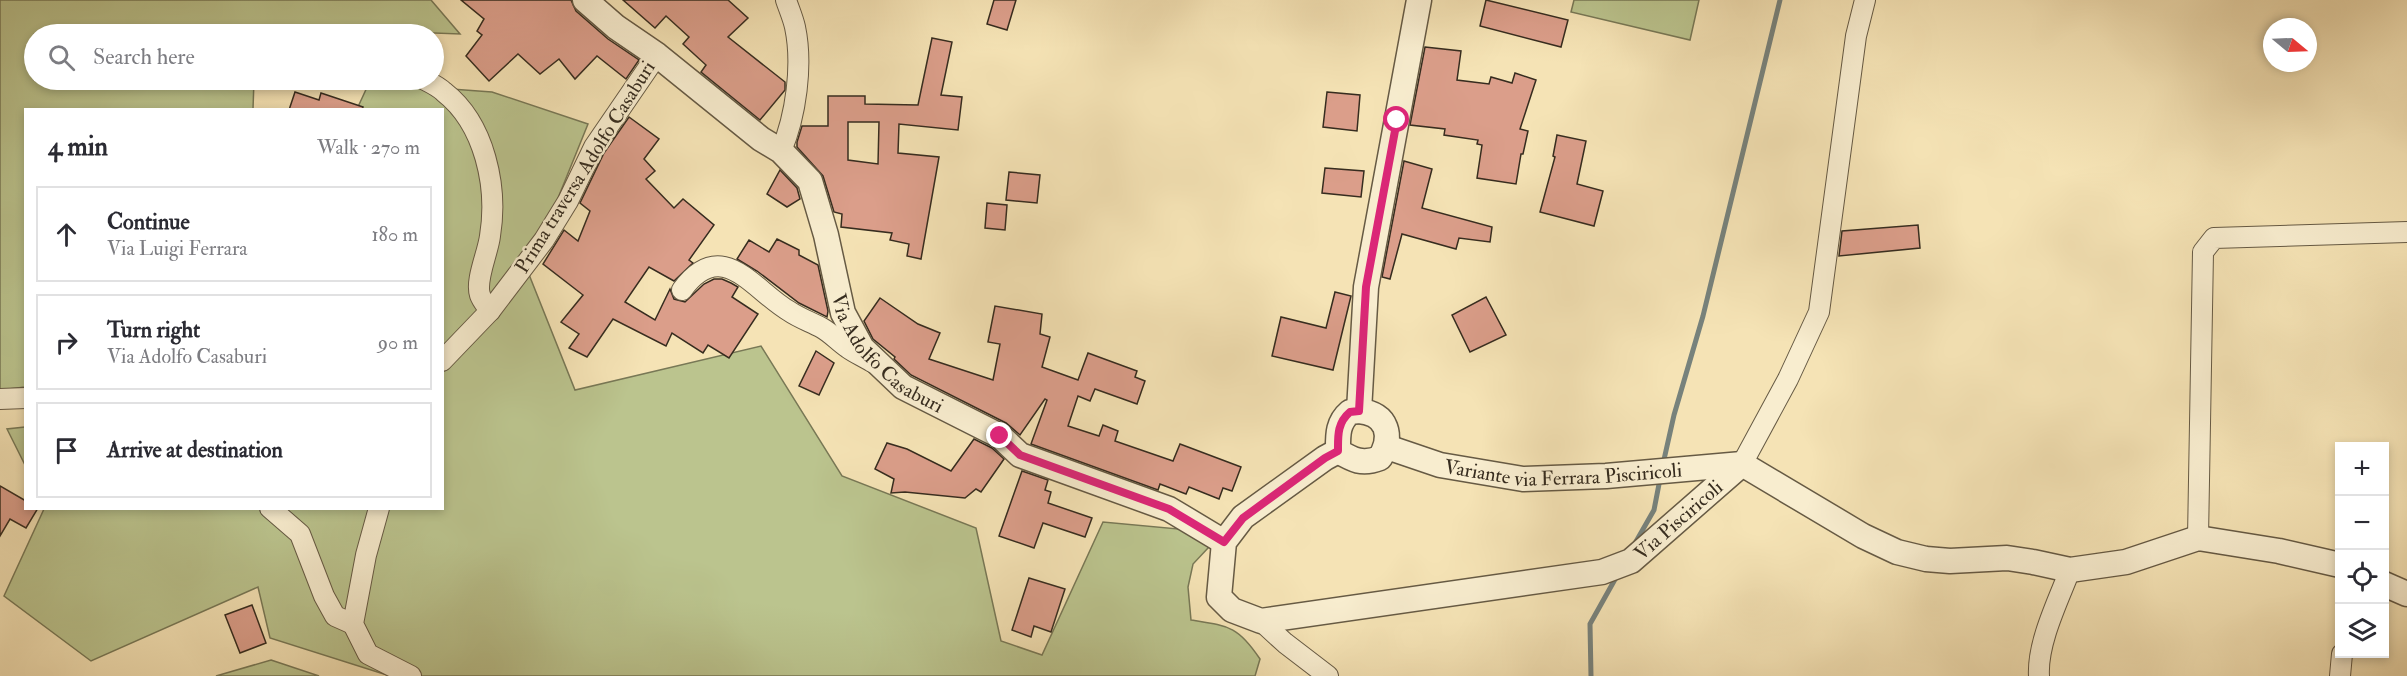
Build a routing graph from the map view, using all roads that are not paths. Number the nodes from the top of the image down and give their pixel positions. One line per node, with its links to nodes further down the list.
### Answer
1 (585, 0): 6 (street)
2 (601, 0): 6 (street)
3 (786, 0): 8 (street)
4 (1419, 0): 16 (street)
5 (1865, 0): 19 (street)
6 (657, 55): 8 (street, Via Adolfo Casaburi); 11 (street, Prima traversa Adolfo Casaburi)
7 (442, 90): 11 (street)
8 (781, 151): 13 (street, Via Adolfo Casaburi)
9 (2407, 232): 22 (street)
10 (682, 290): 13 (street)
11 (490, 311): 12 (street, Prima traversa Adolfo Casaburi)
12 (444, 360)
13 (881, 367): 23 (street, Via Adolfo Casaburi)
14 (24, 398): 15 (street)
15 (0, 399)
16 (1359, 411): 17 (street); 18 (street)
17 (1387, 447): 18 (street); 19 (street, Variante via Ferrara Pisciricoli)
18 (1338, 451): 23 (street)
19 (1735, 471): 25 (street); 28 (street, Via Pisciricoli)
20 (272, 510): 29 (street)
21 (378, 510): 29 (street)
22 (2198, 538): 24 (street); 25 (street)
23 (1224, 542): 28 (street)
24 (2335, 564)
25 (2070, 570): 33 (street)
26 (2389, 586): 27 (street)
27 (2407, 594)
28 (1261, 621): 32 (street)
29 (353, 624): 31 (street)
30 (2342, 658): 34 (street)
31 (411, 676)
32 (1328, 676)
33 (2039, 676)
34 (2340, 676)

